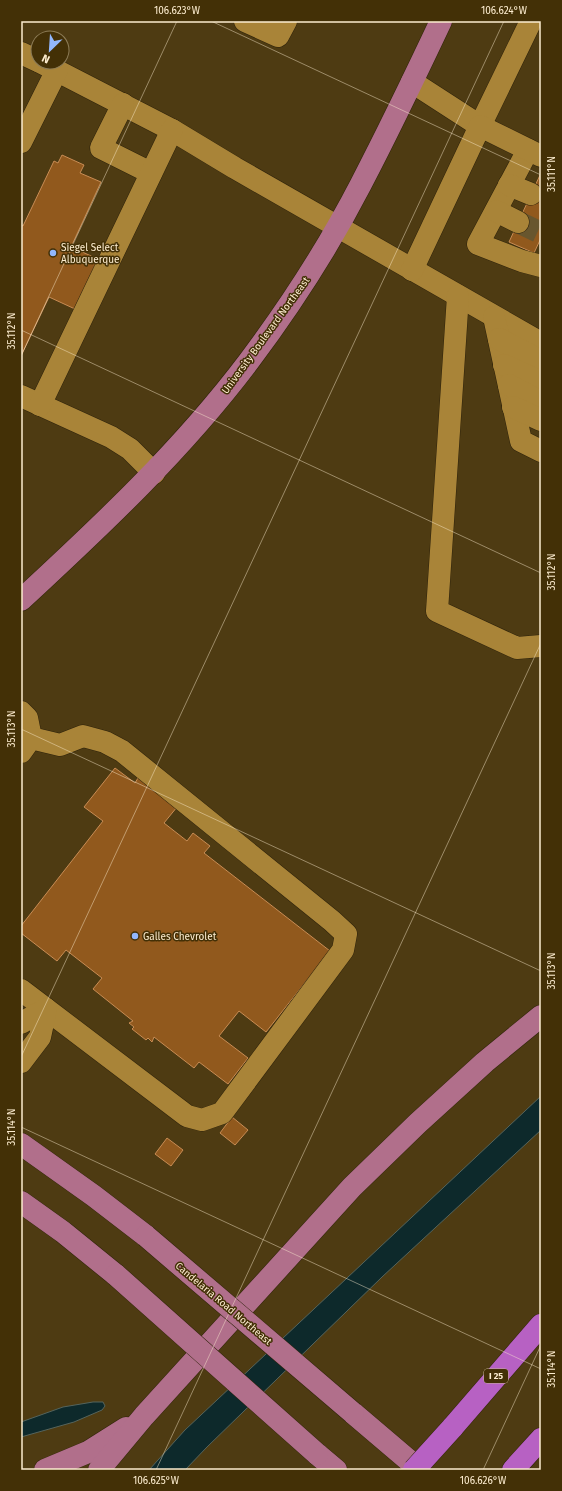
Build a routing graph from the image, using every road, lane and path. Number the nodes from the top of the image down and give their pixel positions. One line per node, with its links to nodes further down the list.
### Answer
1 (245, 21): 2 (lane)
2 (286, 21)
3 (441, 21): 7 (main road, University Boulevard Northeast)
4 (531, 21): 9 (lane)
5 (43, 70): 11 (lane)
6 (57, 70): 8 (lane)
7 (412, 82): 9 (lane); 18 (main road, University Boulevard Northeast)
8 (123, 104): 10 (lane); 13 (lane)
9 (480, 126): 12 (lane); 20 (lane)
10 (172, 130): 13 (lane); 18 (lane)
11 (21, 142)
12 (534, 153): 14 (lane)
13 (151, 173): 29 (lane)
14 (509, 185): 15 (lane); 16 (lane)
15 (531, 194)
16 (496, 211): 17 (lane); 19 (lane)
17 (518, 222)
18 (337, 226): 20 (lane); 34 (main road, University Boulevard Northeast)
19 (541, 266)
20 (412, 270): 21 (lane)
21 (458, 296): 22 (lane); 36 (lane)
22 (494, 317): 23 (lane); 24 (lane)
23 (531, 329): 25 (lane)
24 (499, 339): 26 (lane); 27 (lane)
25 (541, 343)
26 (541, 361)
27 (506, 375): 28 (lane); 30 (lane); 31 (lane)
28 (541, 382)
29 (31, 400): 34 (lane)
30 (541, 402)
31 (513, 407): 32 (lane); 33 (lane)
32 (541, 420)
33 (541, 451)
34 (154, 473): 35 (main road, University Boulevard Northeast)
35 (21, 600)
36 (541, 646)
37 (21, 712): 38 (lane)
38 (24, 743): 40 (lane)
39 (21, 990): 40 (lane)
40 (46, 1010): 42 (lane); 43 (lane)
41 (541, 1016): 47 (main road)
42 (21, 1023)
43 (21, 1062)
44 (21, 1144): 53 (main road, Candelaria Road Northeast, bridge)
45 (21, 1202): 51 (main road, bridge)
46 (541, 1325): 52 (highway, I 25, bridge)
47 (144, 1416): 49 (main road); 50 (main road)
48 (541, 1439): 54 (highway)
49 (45, 1470)
50 (100, 1470)
51 (336, 1470)
52 (414, 1470)
53 (420, 1470)
54 (513, 1470)

